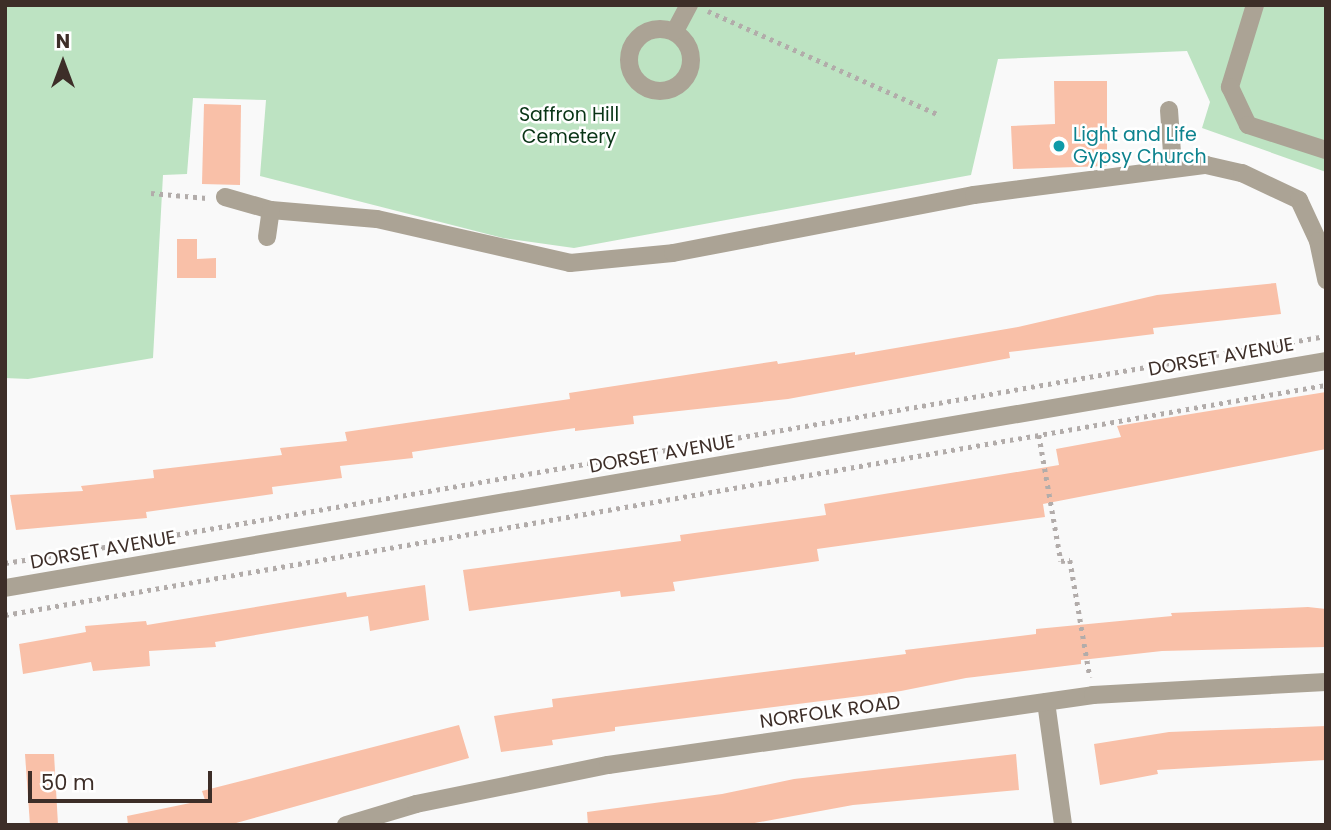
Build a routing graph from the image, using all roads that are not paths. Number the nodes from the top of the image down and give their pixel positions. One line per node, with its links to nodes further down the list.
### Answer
1 (692, 5): 3 (street)
2 (1255, 5): 5 (street)
3 (675, 31)
4 (1169, 110): 6 (street)
5 (1326, 150)
6 (1173, 167): 8 (street); 10 (street)
7 (225, 197): 8 (street)
8 (271, 210): 9 (street)
9 (267, 237)
10 (1326, 280)
11 (1326, 360): 12 (street, DORSET AVENUE)
12 (5, 588)
13 (1326, 682): 14 (street, NORFOLK ROAD)
14 (1046, 702): 15 (street, NORFOLK ROAD); 16 (street)
15 (345, 825)
16 (1063, 825)

